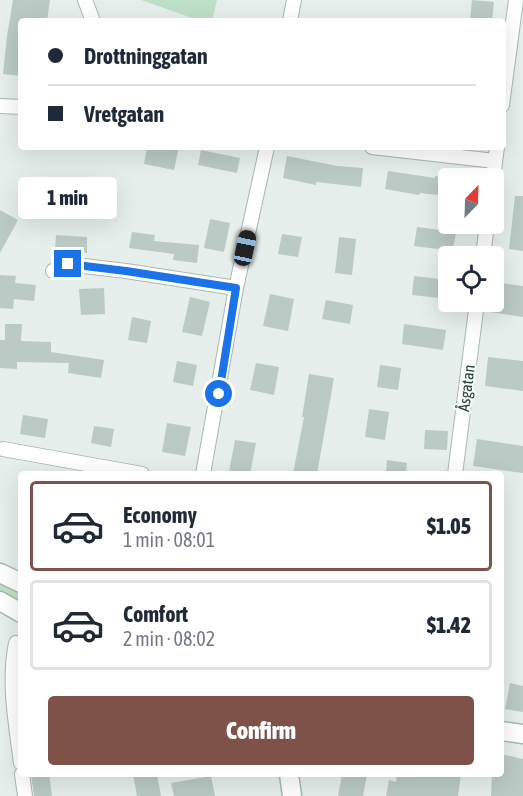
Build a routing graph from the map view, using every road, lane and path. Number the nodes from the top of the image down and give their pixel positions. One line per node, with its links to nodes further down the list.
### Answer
1 (85, 0): 4 (street)
2 (294, 0): 5 (street)
3 (516, 0): 6 (street)
4 (92, 18)
5 (291, 18)
6 (506, 75)
7 (0, 106): 8 (street)
8 (18, 107)
9 (266, 150): 13 (street)
10 (425, 150): 11 (street)
11 (496, 154)
12 (53, 271): 13 (street)
13 (236, 288): 17 (street)
14 (476, 312): 18 (street, Åsgatan)
15 (3, 449): 16 (street)
16 (125, 471)
17 (204, 471)
18 (454, 471)
19 (0, 573): 20 (main road)
20 (18, 582)
21 (0, 601): 22 (main road)
22 (18, 611)
23 (16, 643): 26 (street)
24 (504, 731): 25 (main road)
25 (523, 734)
26 (18, 741)
27 (22, 777): 29 (street)
28 (289, 777): 30 (main road)
29 (25, 796)
30 (292, 796)

